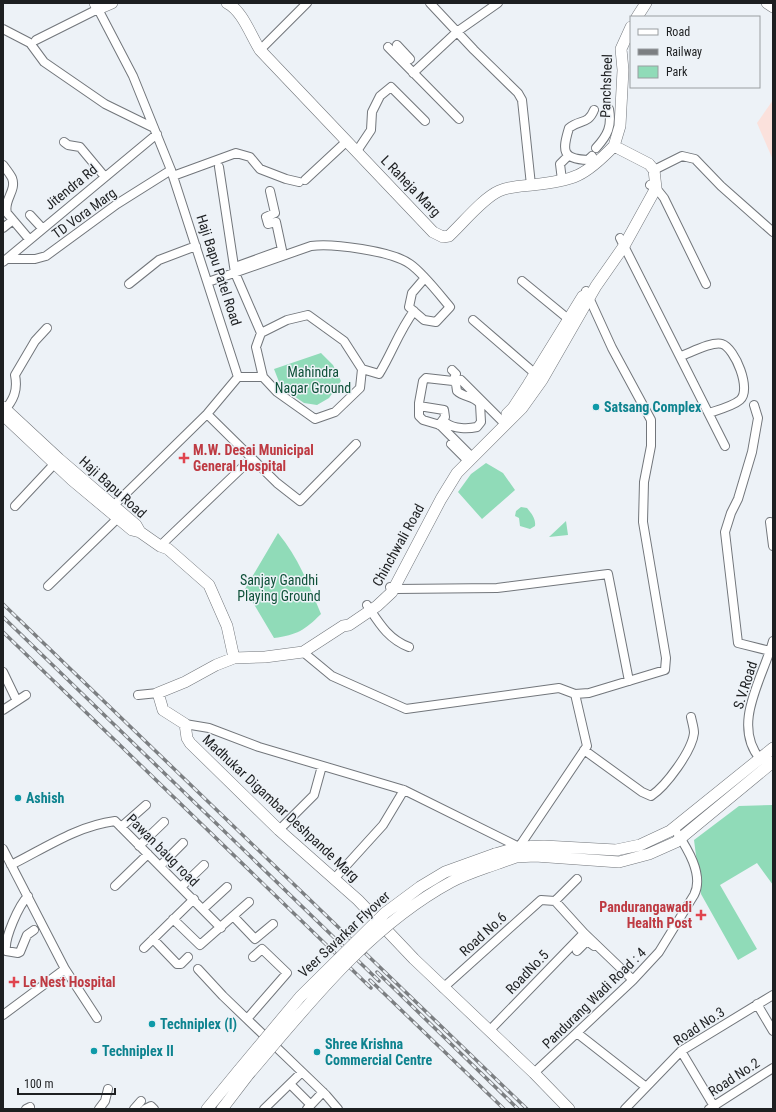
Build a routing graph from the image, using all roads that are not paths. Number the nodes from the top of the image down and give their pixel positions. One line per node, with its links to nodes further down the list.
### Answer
1 (112, 3): 8 (street)
2 (227, 3): 17 (street, L Raheja Marg)
3 (307, 3): 17 (street)
4 (498, 3): 13 (street)
5 (646, 3): 10 (street)
6 (767, 3): 9 (street)
7 (434, 4): 13 (street)
8 (97, 6): 14 (street); 24 (street, Haji Bapu Patel Road)
9 (773, 7)
10 (638, 16)
11 (3, 29): 24 (street)
12 (630, 29): 21 (street, Panchsheel)
13 (458, 31): 20 (street); 39 (street)
14 (36, 40)
15 (397, 45): 18 (street)
16 (388, 47): 18 (street)
17 (260, 50): 26 (street, L Raheja Marg)
18 (400, 54): 19 (street); 20 (street)
19 (410, 59)
20 (413, 73): 22 (street)
21 (615, 109): 25 (street); 28 (street, Panchsheel); 31 (street)
22 (459, 119)
23 (425, 121): 30 (street)
24 (156, 131): 35 (street, Haji Bapu Patel Road); 36 (street, Jitendra Rd)
25 (603, 140): 28 (street); 29 (street)
26 (347, 141): 30 (street, L Raheja Marg); 35 (street, TD Vora Marg)
27 (64, 142): 36 (street)
28 (614, 146): 37 (street, L Raheja Marg); 38 (street)
29 (596, 148)
30 (357, 151): 39 (street, L Raheja Marg)
31 (568, 156): 32 (street); 37 (street)
32 (592, 156)
33 (3, 165): 42 (street)
34 (219, 167): 50 (street)
35 (172, 173): 48 (street, Haji Bapu Patel Road); 49 (street, TD Vora Marg)
36 (105, 177): 44 (street, Jitendra Rd)
37 (562, 180): 39 (street, L Raheja Marg)
38 (654, 180): 45 (street); 47 (street); 55 (street)
39 (531, 185)
40 (270, 190): 50 (street)
41 (30, 215): 44 (street)
42 (13, 220): 43 (street); 46 (street)
43 (3, 228)
44 (42, 228): 46 (street, Jitendra Rd)
45 (773, 232)
46 (29, 239): 49 (street, Jitendra Rd)
47 (622, 242): 56 (street); 62 (street)
48 (196, 246): 53 (street, Haji Bapu Patel Road); 54 (street)
49 (5, 261)
50 (235, 270): 51 (street); 53 (street); 61 (street)
51 (424, 279): 57 (street); 57 (street)
52 (522, 281): 59 (street)
53 (208, 282): 66 (street, Haji Bapu Patel Road)
54 (128, 284)
55 (706, 284)
56 (588, 294): 59 (street); 99 (street)
57 (414, 311): 63 (street)
58 (473, 320): 67 (street)
59 (571, 322): 67 (street)
60 (47, 328): 71 (street)
61 (261, 333): 63 (street); 65 (street)
62 (681, 356): 72 (street); 72 (street)
63 (362, 369): 65 (street)
64 (452, 370): 68 (street)
65 (263, 376): 66 (street)
66 (238, 377): 73 (street)
67 (538, 377): 74 (street)
68 (457, 380): 70 (street); 74 (street); 75 (street)
69 (754, 405): 96 (street)
70 (419, 406): 75 (street); 75 (street)
71 (4, 411): 81 (street, Haji Bapu Road)
72 (709, 413): 78 (street)
73 (207, 414): 80 (street); 83 (street)
74 (503, 422): 79 (street)
75 (442, 424): 79 (street)
76 (356, 444): 80 (street)
77 (451, 444): 79 (street)
78 (725, 446)
79 (468, 457): 85 (street, Chinchwali Road); 85 (street)
80 (252, 458): 88 (street)
81 (57, 461): 82 (street); 83 (street, Haji Bapu Road)
82 (15, 506)
83 (111, 508): 84 (street, Haji Bapu Road); 87 (street, Haji Bapu Road)
84 (118, 518): 87 (street, Haji Bapu Road); 90 (street)
85 (425, 522): 91 (street, Chinchwali Road)
86 (770, 522): 89 (street)
87 (130, 524): 88 (street, Haji Bapu Road)
88 (160, 546): 97 (street, Haji Bapu Road)
89 (773, 546)
90 (48, 586)
91 (392, 588): 92 (street, Chinchwali Road); 99 (street)
92 (369, 608): 94 (street); 95 (street, Chinchwali Road)
93 (773, 641): 96 (street, S.V.Road)
94 (410, 647)
95 (303, 652): 97 (street, Chinchwali Road); 101 (street)
96 (770, 652): 110 (street, S.V.Road)
97 (234, 658): 100 (street, Chinchwali Road)
98 (3, 672): 104 (street)
99 (629, 681): 101 (street)
100 (158, 693): 103 (street); 107 (street)
101 (575, 694): 109 (street)
102 (26, 695): 104 (street)
103 (138, 695)
104 (17, 700): 105 (street)
105 (3, 710)
106 (691, 717): 109 (street)
107 (185, 724): 112 (street, Madhukar Digambar Deshpande Marg); 118 (street, Madhukar Digambar Deshpande Marg)
108 (773, 748): 110 (street)
109 (584, 750): 122 (street)
110 (760, 759): 117 (street)
111 (773, 762): 119 (street)
112 (322, 766): 113 (street, Madhukar Digambar Deshpande Marg); 118 (street)
113 (404, 790): 122 (street, Madhukar Digambar Deshpande Marg); 129 (street)
114 (146, 804): 116 (street)
115 (164, 822): 121 (street)
116 (121, 827): 121 (street, Pawan baug road); 126 (street, Pawan baug road)
117 (672, 829): 119 (street); 122 (street)
118 (279, 830): 129 (street, Madhukar Digambar Deshpande Marg)
119 (679, 840): 125 (street); 153 (street, Pandurang Wadi Road : 4)
120 (183, 843): 128 (street)
121 (139, 846): 124 (street, Pawan baug road)
122 (519, 847): 125 (street)
123 (3, 849): 126 (street)
124 (148, 854): 128 (street, Pawan baug road); 131 (street)
125 (497, 858): 168 (street, Veer Savarkar Flyover, bridge)
126 (11, 865): 134 (street)
127 (204, 865): 132 (street)
128 (160, 866): 132 (street, Pawan baug road)
129 (334, 879): 154 (street, Madhukar Digambar Deshpande Marg)
130 (577, 880): 136 (street)
131 (115, 886)
132 (181, 887): 135 (street, Pawan baug road)
133 (227, 887): 138 (street)
134 (28, 896): 143 (street); 152 (street)
135 (194, 900): 138 (street, Pawan baug road); 140 (street)
136 (555, 901): 144 (street); 154 (street, Road No.6)
137 (249, 902): 139 (street)
138 (203, 909): 142 (street, Pawan baug road)
139 (234, 917): 141 (street); 142 (street)
140 (173, 919): 142 (street); 145 (street)
141 (273, 924)
142 (221, 928)
143 (34, 930)
144 (584, 933): 146 (street, RoadNo.5); 153 (street)
145 (153, 939): 147 (street); 149 (street)
146 (578, 946): 148 (street); 160 (street, RoadNo.5)
147 (144, 948)
148 (602, 955)
149 (188, 957)
150 (253, 958): 159 (street)
151 (198, 968): 159 (street)
152 (66, 969): 157 (street); 158 (street)
153 (633, 980): 162 (street, Pandurang Wadi Road : 4)
154 (443, 988): 160 (street, Madhukar Digambar Deshpande Marg)
155 (773, 995): 156 (street, Road No.3)
156 (757, 1004): 161 (street); 163 (street, Road No.3)
157 (3, 1015)
158 (97, 1018)
159 (247, 1019): 165 (street)
160 (490, 1030): 166 (street, Madhukar Digambar Deshpande Marg)
161 (773, 1031)
162 (578, 1033): 166 (street, Pandurang Wadi Road : 4); 169 (street)
163 (681, 1051): 169 (street, Road No.3); 174 (street)
164 (773, 1068): 174 (street, Road No.2)
165 (302, 1072): 167 (street); 171 (street)
166 (534, 1074): 185 (street, Madhukar Digambar Deshpande Marg)
167 (290, 1084): 173 (street); 183 (street)
168 (233, 1086): 179 (street); 180 (street); 181 (street); 182 (street)
169 (646, 1087): 186 (street, Road No.3)
170 (108, 1089): 175 (street)
171 (323, 1092): 173 (street); 184 (street)
172 (141, 1101): 176 (street)
173 (309, 1107)
174 (712, 1108)
175 (99, 1109)
176 (134, 1109)
177 (145, 1109): 178 (street)
178 (154, 1109)
179 (207, 1109)
180 (212, 1109)
181 (216, 1109)
182 (222, 1109)
183 (264, 1109)
184 (338, 1109)
185 (569, 1109)
186 (626, 1109)

